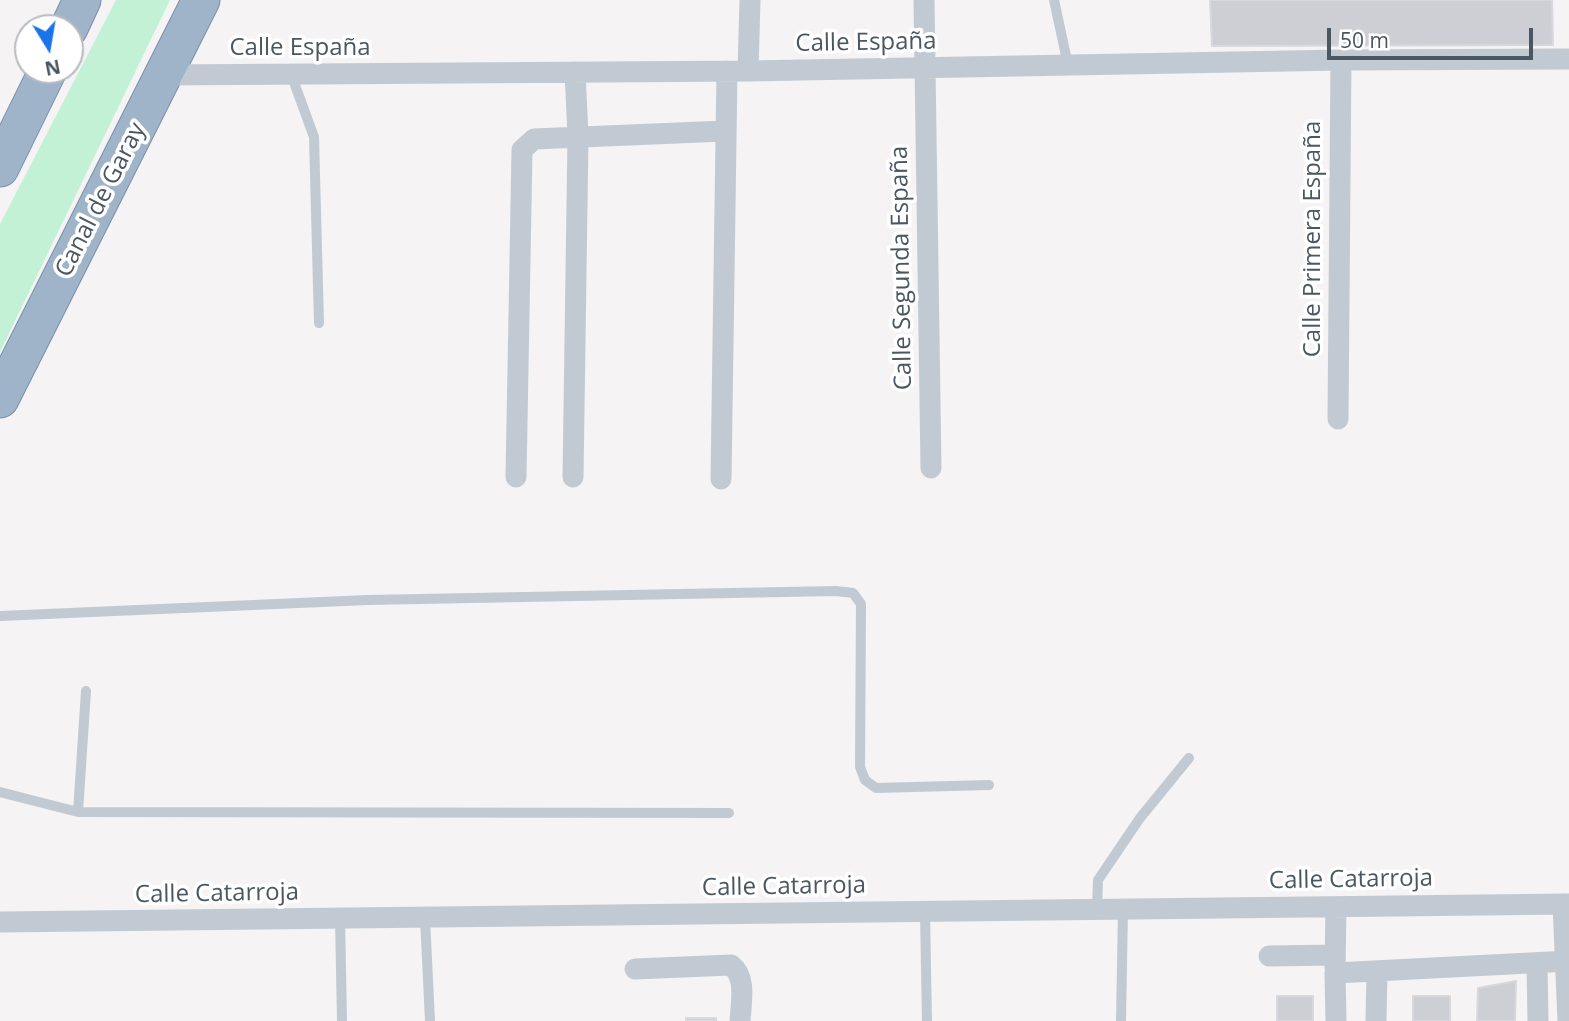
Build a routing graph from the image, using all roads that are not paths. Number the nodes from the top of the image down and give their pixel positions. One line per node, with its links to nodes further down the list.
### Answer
1 (201, 0): 12 (highway, Canal de Garay)
2 (750, 0): 9 (street)
3 (924, 0): 8 (street, Calle Segunda España)
4 (1054, 0): 7 (lane)
5 (1569, 59): 6 (street, Calle España)
6 (1340, 60): 7 (street, Calle España); 19 (street, Calle Primera España)
7 (1068, 65): 8 (street, Calle España)
8 (926, 68): 9 (street, Calle España); 20 (street, Calle Segunda España)
9 (738, 71): 10 (street, Calle España); 14 (street)
10 (575, 72): 11 (street, Calle España); 15 (street)
11 (290, 74): 12 (street, Calle España); 17 (lane)
12 (164, 75): 18 (highway, Canal de Garay)
13 (41, 84): 16 (highway)
14 (725, 131): 15 (street); 23 (street)
15 (578, 136): 21 (street); 22 (street)
16 (0, 168)
17 (320, 323)
18 (0, 400)
19 (1338, 419)
20 (931, 468)
21 (516, 477)
22 (573, 477)
23 (721, 479)
24 (0, 616): 27 (lane)
25 (86, 691): 29 (lane)
26 (1189, 758): 33 (lane)
27 (989, 785)
28 (0, 792): 29 (lane)
29 (78, 812): 30 (lane)
30 (729, 813)
31 (1566, 904): 32 (street, Calle Catarroja); 40 (street)
32 (1336, 907): 34 (street, Calle Catarroja); 41 (street)
33 (1097, 909): 34 (street, Calle Catarroja); 35 (street, Calle Catarroja)
34 (1123, 909): 49 (lane)
35 (925, 912): 37 (street, Calle Catarroja); 48 (lane)
36 (340, 918): 37 (street, Calle Catarroja); 38 (street, Calle Catarroja); 45 (lane)
37 (425, 918): 46 (lane)
38 (0, 922)
39 (1269, 956): 41 (street)
40 (1568, 962): 42 (street); 53 (street)
41 (1335, 964): 44 (street); 50 (street)
42 (1537, 964): 44 (street); 52 (street)
43 (635, 969): 47 (street)
44 (1377, 971): 51 (street)
45 (342, 1021)
46 (429, 1021)
47 (740, 1021)
48 (928, 1021)
49 (1121, 1021)
50 (1336, 1021)
51 (1376, 1021)
52 (1538, 1021)
53 (1568, 1021)

